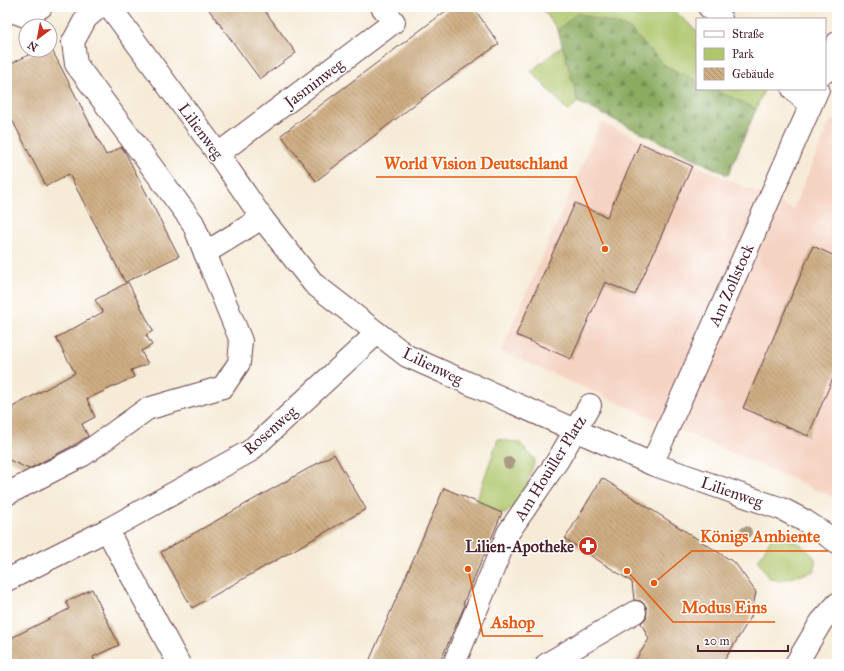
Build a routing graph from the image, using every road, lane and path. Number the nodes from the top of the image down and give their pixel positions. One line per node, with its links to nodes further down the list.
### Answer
1 (11, 7): 2 (street)
2 (41, 7)
3 (98, 7): 14 (street)
4 (110, 7): 12 (street, Lilienweg)
5 (382, 7): 12 (street, Jasminweg)
6 (709, 7): 7 (street)
7 (720, 18)
8 (837, 43): 9 (street)
9 (826, 70)
10 (795, 90): 11 (street, Am Zollstock)
11 (814, 98): 18 (street, Am Zollstock)
12 (218, 154): 13 (street, Lilienweg)
13 (262, 218): 14 (street); 15 (street, Lilienweg)
14 (205, 253): 19 (street)
15 (377, 333): 17 (street, Lilienweg); 20 (street, Rosenweg)
16 (590, 405): 17 (street, Am Houiller Platz)
17 (576, 429): 18 (street, Lilienweg); 26 (street, Am Houiller Platz)
18 (652, 464): 21 (street, Lilienweg)
19 (7, 494)
20 (107, 530): 22 (street, Rosenweg); 25 (street)
21 (837, 542)
22 (7, 580)
23 (837, 604): 28 (street)
24 (635, 612): 27 (street)
25 (179, 664)
26 (454, 664)
27 (547, 664)
28 (796, 664)

